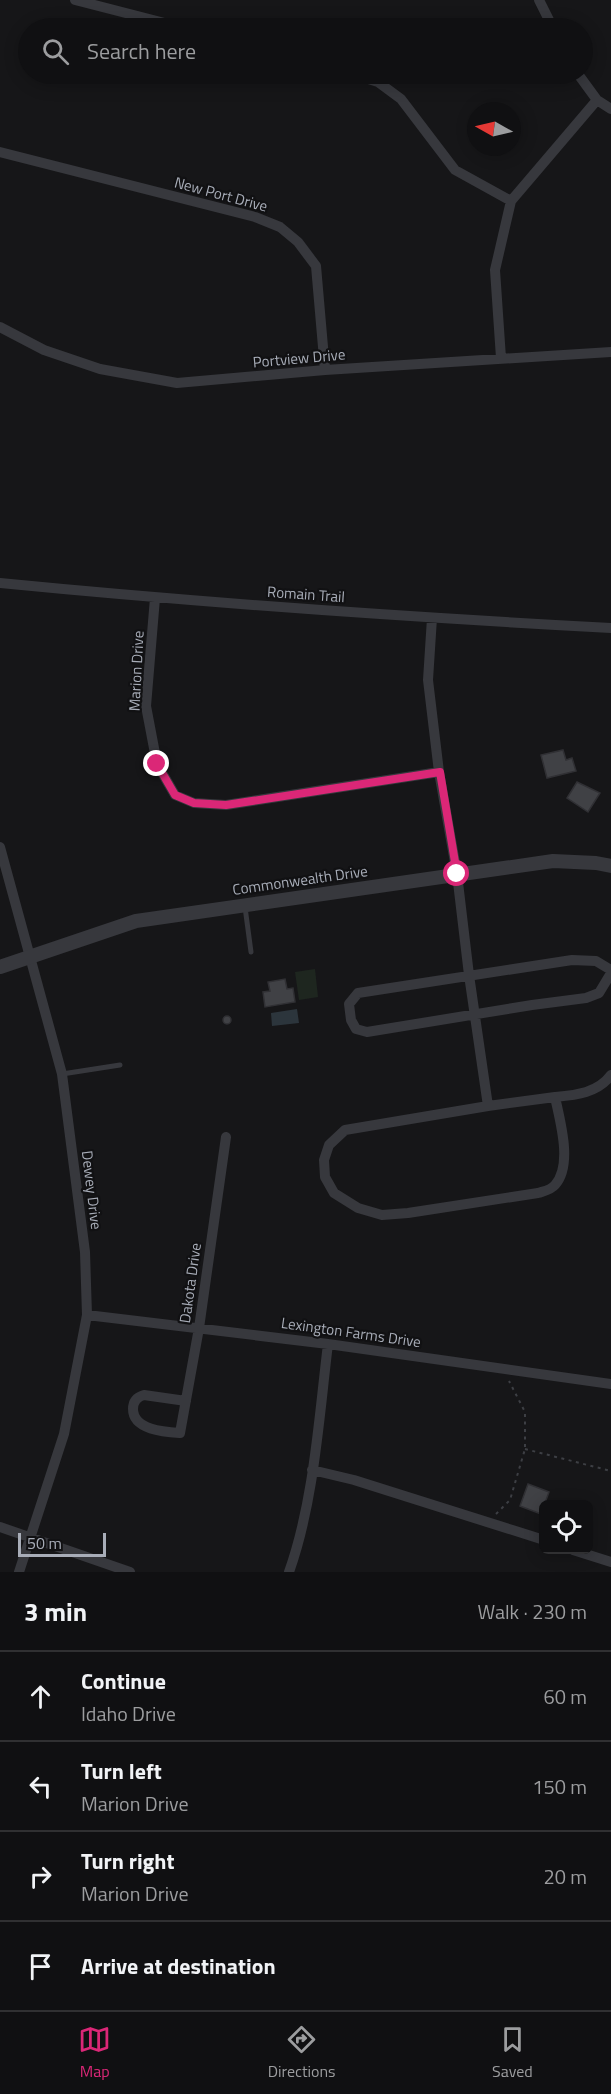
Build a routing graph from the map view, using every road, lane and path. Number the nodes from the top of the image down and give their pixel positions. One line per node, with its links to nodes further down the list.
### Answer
1 (75, 0): 3 (street)
2 (539, 0): 4 (street)
3 (145, 18)
4 (548, 18)
5 (381, 84): 10 (street)
6 (585, 84): 7 (street)
7 (597, 100): 8 (street); 10 (street)
8 (611, 109)
9 (0, 152): 14 (street, New Port Drive)
10 (512, 201): 13 (street)
11 (0, 327): 14 (street, Portview Drive)
12 (611, 352): 13 (street, Portview Drive)
13 (501, 358): 14 (street, Portview Drive)
14 (325, 370)
15 (0, 583): 16 (street, Romain Trail)
16 (155, 598): 17 (street, Romain Trail); 19 (street, Marion Drive)
17 (432, 618): 18 (street, Romain Trail); 19 (street)
18 (611, 628)
19 (440, 772): 22 (street)
20 (0, 847): 25 (street, Dewey Drive)
21 (611, 866): 22 (street, Commonwealth Drive)
22 (457, 874): 23 (street, Commonwealth Drive); 28 (street)
23 (244, 905): 24 (lane); 25 (street, Commonwealth Drive)
24 (251, 952)
25 (30, 958): 26 (street, Commonwealth Drive); 31 (street, Dewey Drive)
26 (0, 968)
27 (611, 972): 28 (street); 29 (street)
28 (469, 975): 29 (street); 29 (street)
29 (475, 1014): 34 (street)
30 (120, 1065): 31 (lane)
31 (62, 1074): 36 (street, Dewey Drive)
32 (611, 1075): 33 (street)
33 (555, 1097): 34 (street); 34 (street)
34 (488, 1106)
35 (226, 1137): 37 (street, Dakota Drive)
36 (87, 1315): 37 (street, Lexington Farms Drive); 47 (street, Dewey Drive)
37 (199, 1328): 38 (street, Lexington Farms Drive); 41 (street, Dakota Drive)
38 (328, 1344): 39 (street, Lexington Farms Drive); 43 (street)
39 (509, 1370): 40 (street, Lexington Farms Drive); 42 (path)
40 (611, 1384)
41 (186, 1401): 41 (street, Dakota Drive)
42 (525, 1449): 44 (path); 45 (path)
43 (312, 1470): 45 (street); 53 (street)
44 (611, 1471)
45 (488, 1521): 48 (street)
46 (0, 1527): 47 (street)
47 (31, 1538): 51 (street, Dewey Drive); 52 (street)
48 (539, 1539)
49 (586, 1554): 50 (street)
50 (611, 1562)
51 (19, 1572)
52 (130, 1572)
53 (289, 1572)

